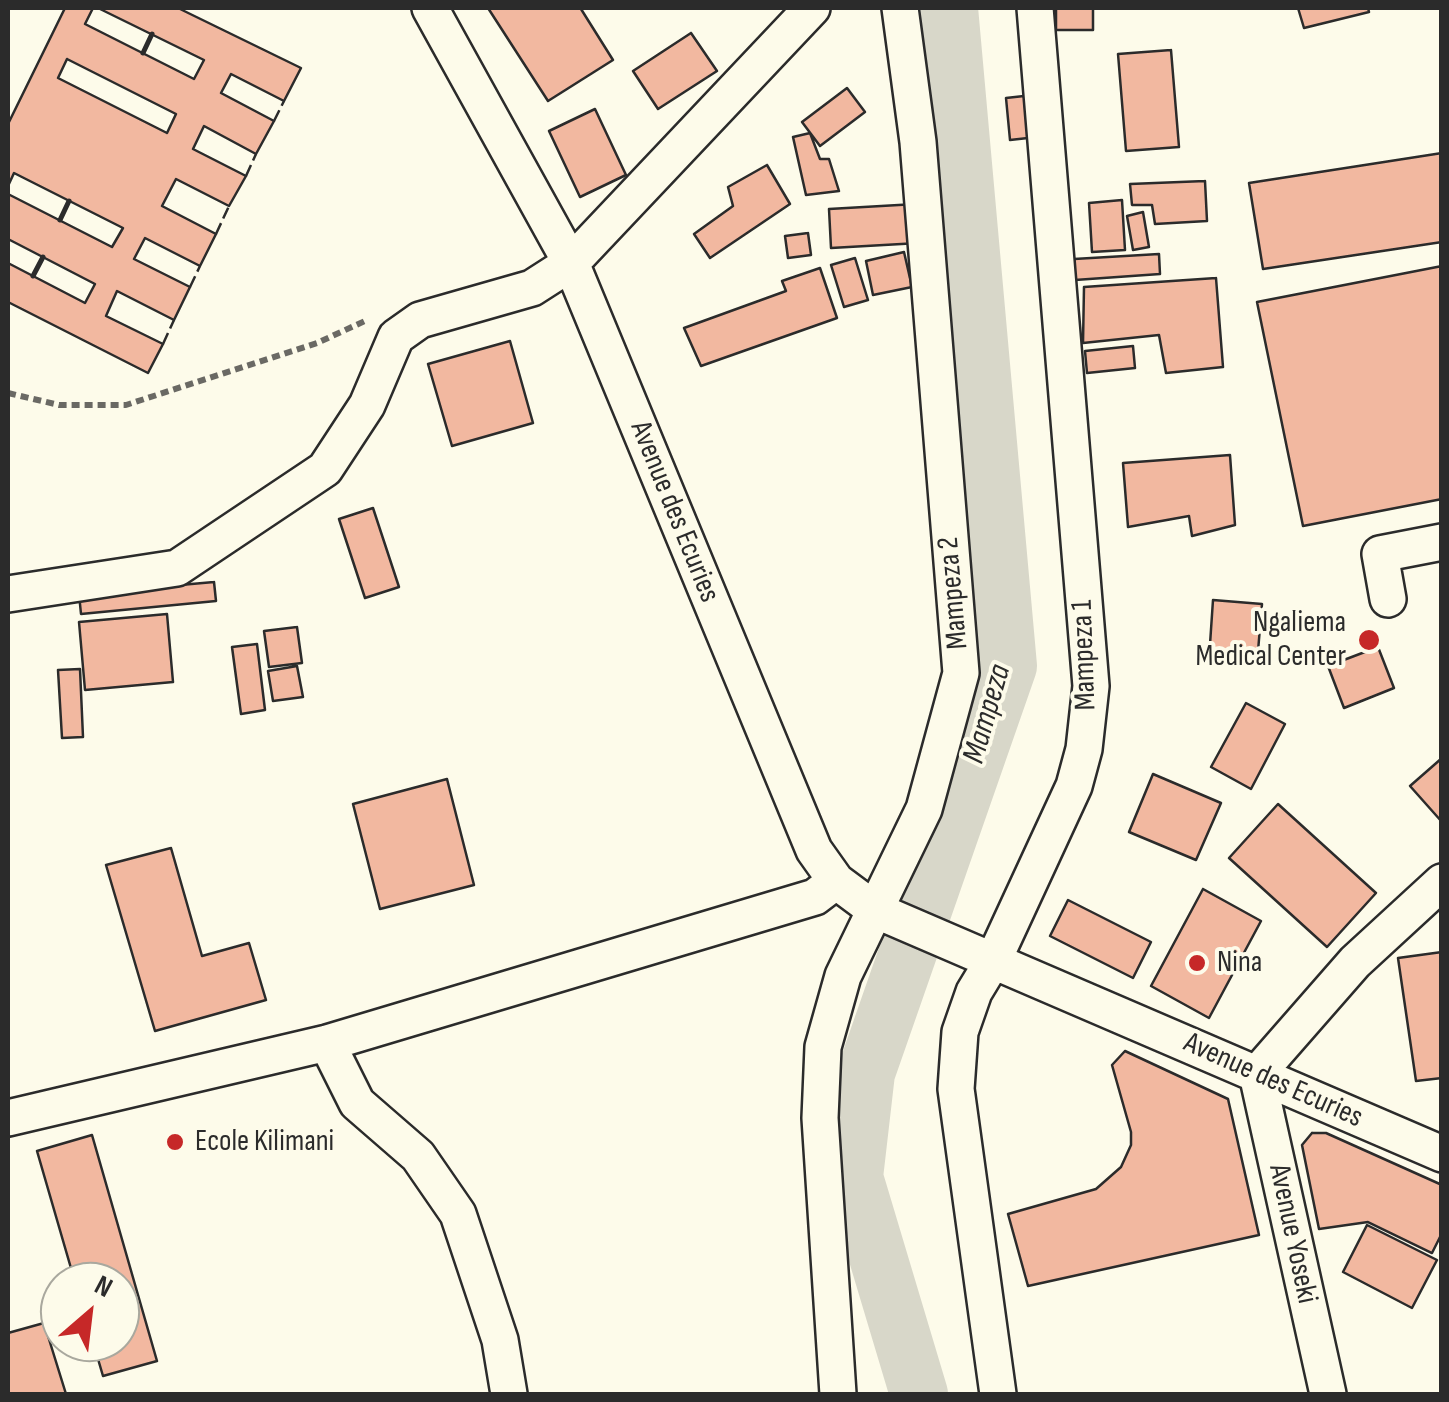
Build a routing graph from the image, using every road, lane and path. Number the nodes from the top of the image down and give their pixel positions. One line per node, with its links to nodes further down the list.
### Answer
1 (430, 8): 5 (street, Avenue des Ecuries)
2 (812, 8): 5 (street)
3 (900, 8): 13 (street, Mampeza 2)
4 (1035, 8): 14 (street, Mampeza 1)
5 (571, 262): 6 (street); 11 (street, Avenue des Ecuries)
6 (420, 320): 7 (path); 9 (street)
7 (8, 393)
8 (1442, 542): 10 (street)
9 (8, 594)
10 (1388, 598)
11 (836, 881): 13 (street, Avenue des Ecuries); 15 (street)
12 (1442, 882): 16 (street)
13 (889, 915): 14 (street, Avenue des Ecuries); 20 (street, Mampeza 2)
14 (985, 955): 16 (street, Avenue des Ecuries); 21 (street, Mampeza 1)
15 (327, 1042): 17 (street); 19 (street)
16 (1257, 1074): 18 (street, Avenue des Ecuries); 22 (street, Avenue Yoseki)
17 (8, 1118)
18 (1442, 1154)
19 (510, 1394)
20 (838, 1394)
21 (998, 1394)
22 (1328, 1394)

